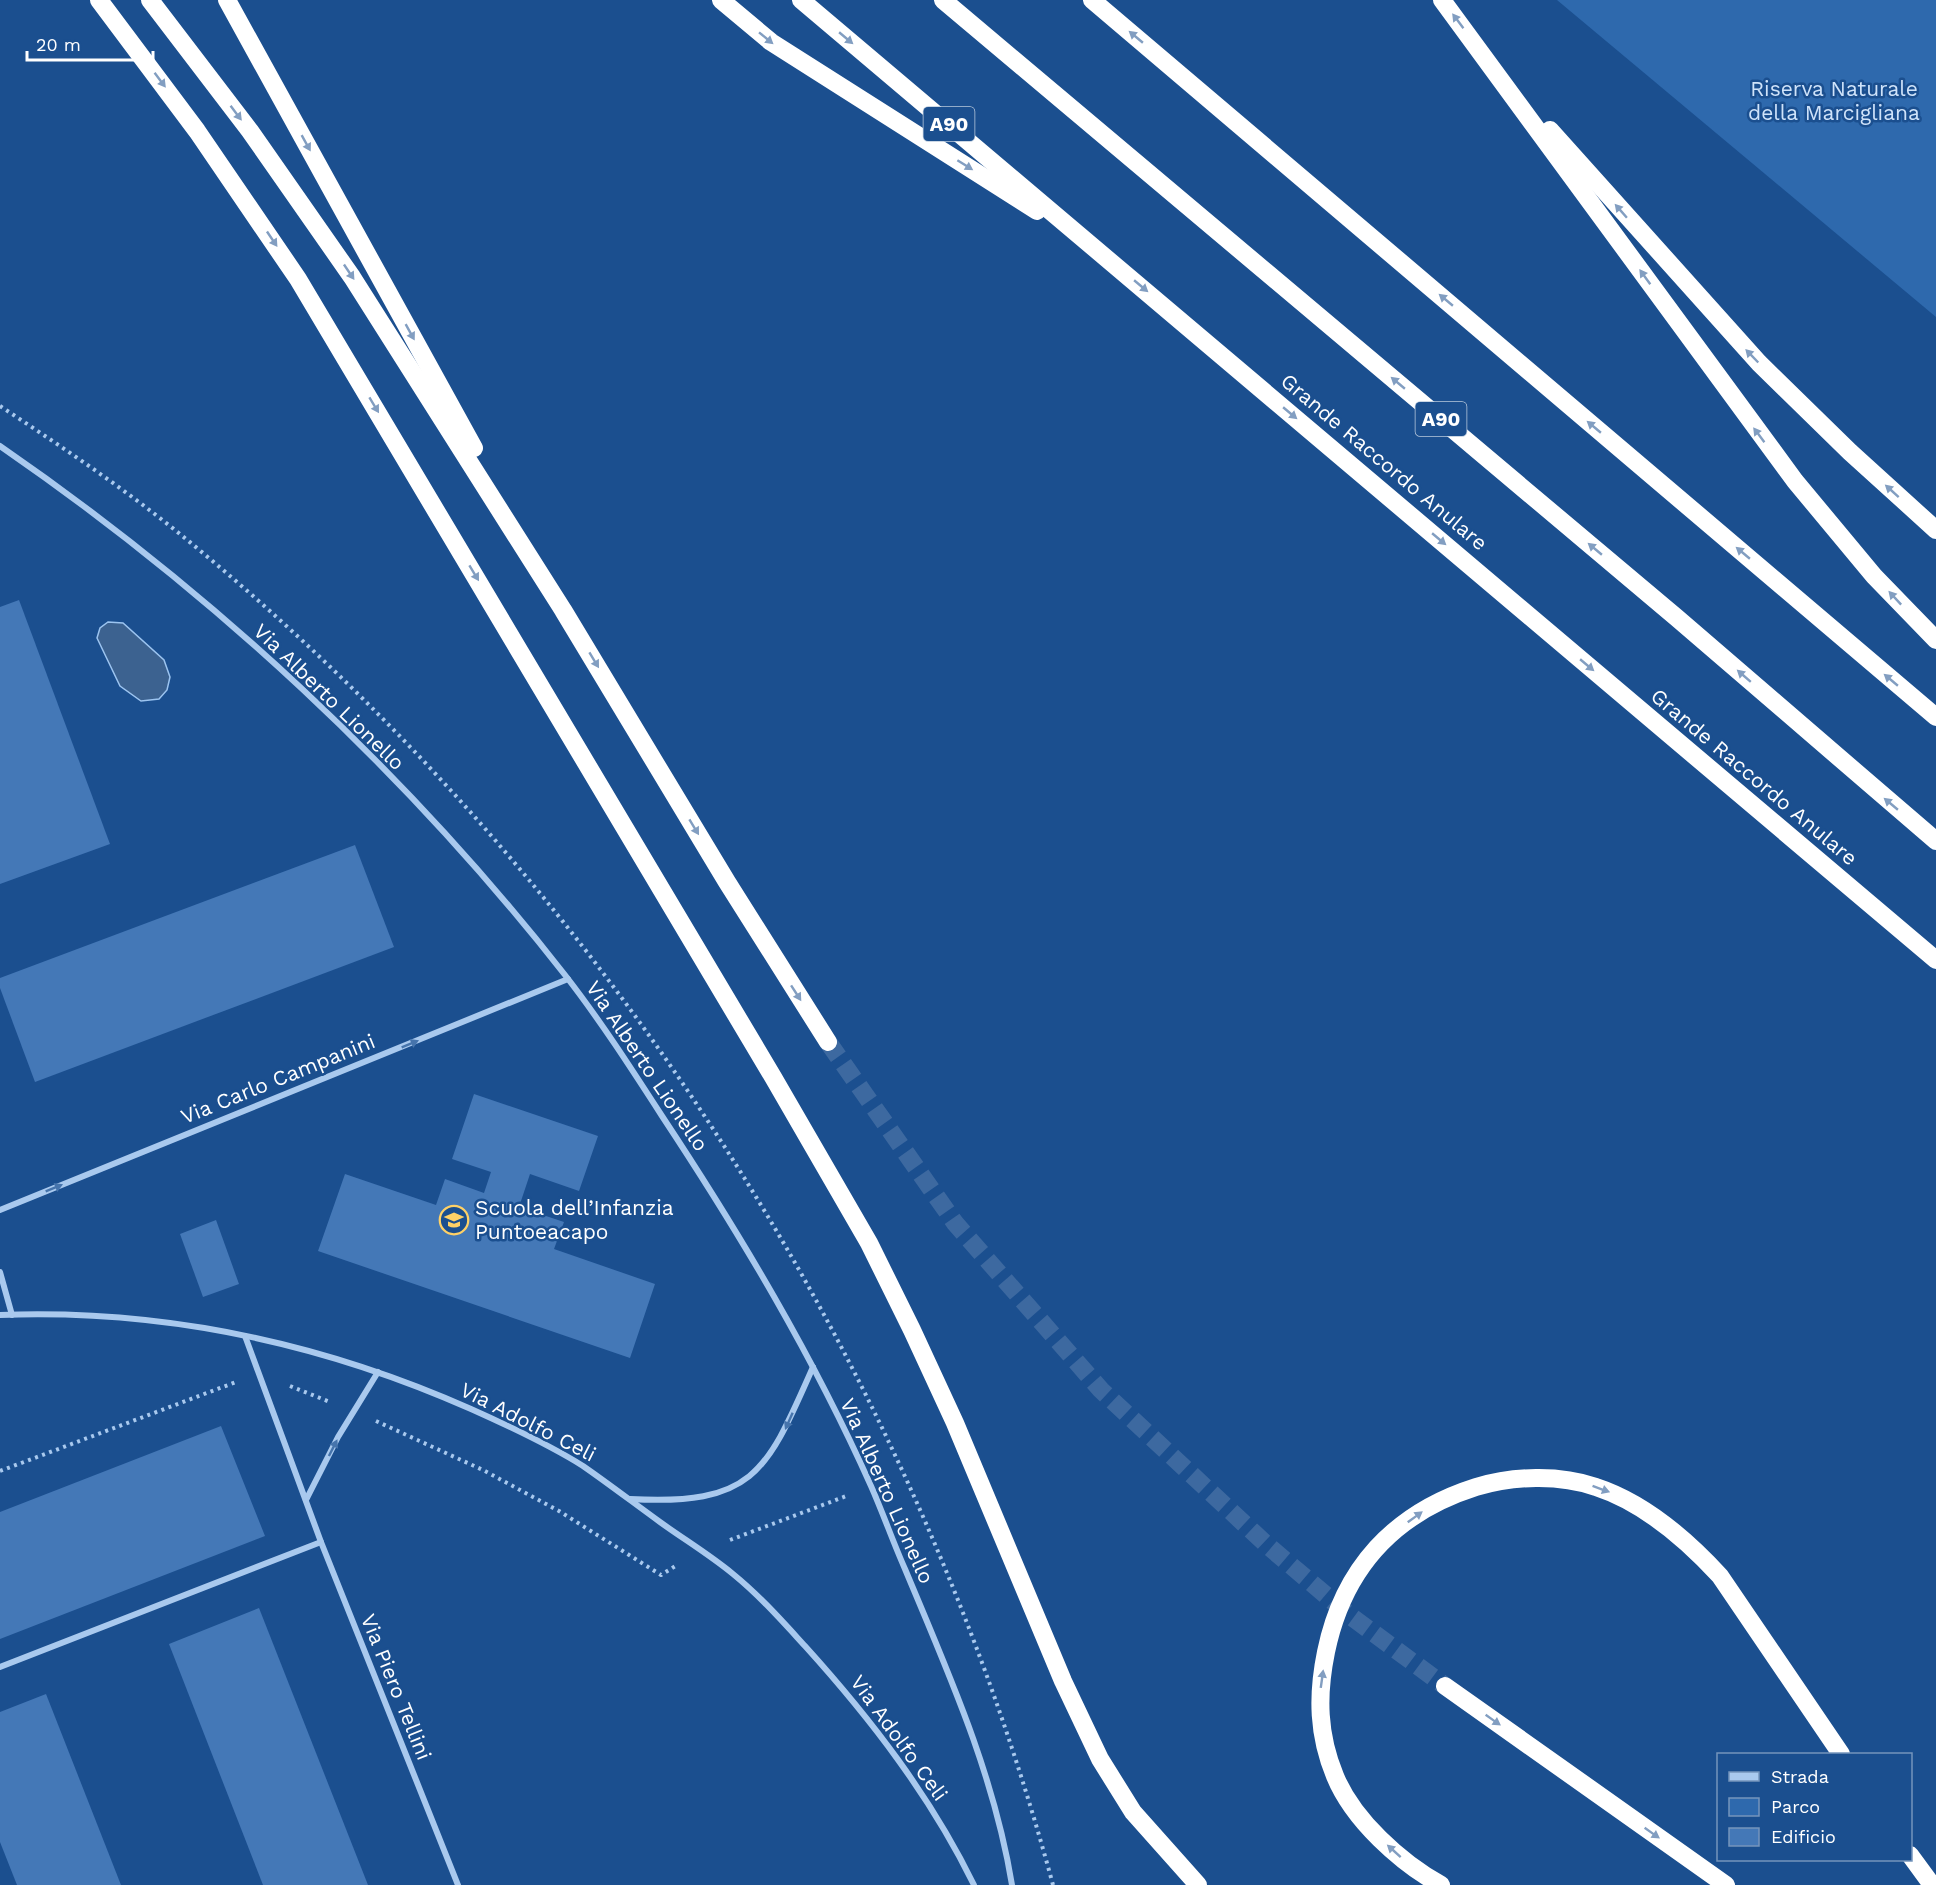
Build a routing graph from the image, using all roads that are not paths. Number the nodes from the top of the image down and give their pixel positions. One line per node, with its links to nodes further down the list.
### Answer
1 (99, 0): 37 (highway, one-way to 37)
2 (150, 0): 13 (highway, one-way to 13)
3 (227, 0): 13 (highway, one-way to 13)
4 (721, 0): 10 (highway, one-way to 10)
5 (801, 0): 10 (highway, Grande Raccordo Anulare / A90, one-way to 10)
6 (943, 0): 16 (highway, A90, one-way to 6)
7 (1092, 0): 15 (highway, one-way to 7)
8 (1442, 0): 9 (highway, one-way to 8)
9 (1474, 42): 12 (highway, one-way to 9); 14 (highway, one-way to 9)
10 (1097, 249): 17 (highway, Grande Raccordo Anulare / A90, one-way to 17)
11 (0, 446): 18 (street, Via Alberto Lionello)
12 (1936, 530)
13 (563, 610): 19 (highway, one-way to 19)
14 (1936, 640)
15 (1936, 717)
16 (1936, 841)
17 (1936, 960)
18 (568, 979): 20 (street, Via Carlo Campanini, one-way to 18); 25 (street, Via Alberto Lionello)
19 (828, 1042)
20 (0, 1210)
21 (0, 1272): 22 (street)
22 (12, 1315): 23 (street, Via Adolfo Celi); 24 (street, Via Adolfo Celi)
23 (0, 1316)
24 (245, 1336): 26 (street, Via Adolfo Celi); 28 (street, Via Piero Tellini)
25 (813, 1367): 27 (street, one-way to 27); 36 (street, Via Alberto Lionello)
26 (378, 1372): 27 (street, Via Adolfo Celi); 28 (street, one-way to 26)
27 (629, 1499): 35 (street, Via Adolfo Celi)
28 (306, 1500): 29 (street, Via Piero Tellini)
29 (321, 1542): 30 (street); 34 (street, Via Piero Tellini)
30 (0, 1667)
31 (1445, 1686): 39 (highway, one-way to 39)
32 (1840, 1753): 38 (highway, one-way to 32)
33 (1912, 1856): 40 (highway)
34 (458, 1885)
35 (974, 1885)
36 (1012, 1885)
37 (1198, 1885)
38 (1441, 1885)
39 (1726, 1885)
40 (1932, 1885)

